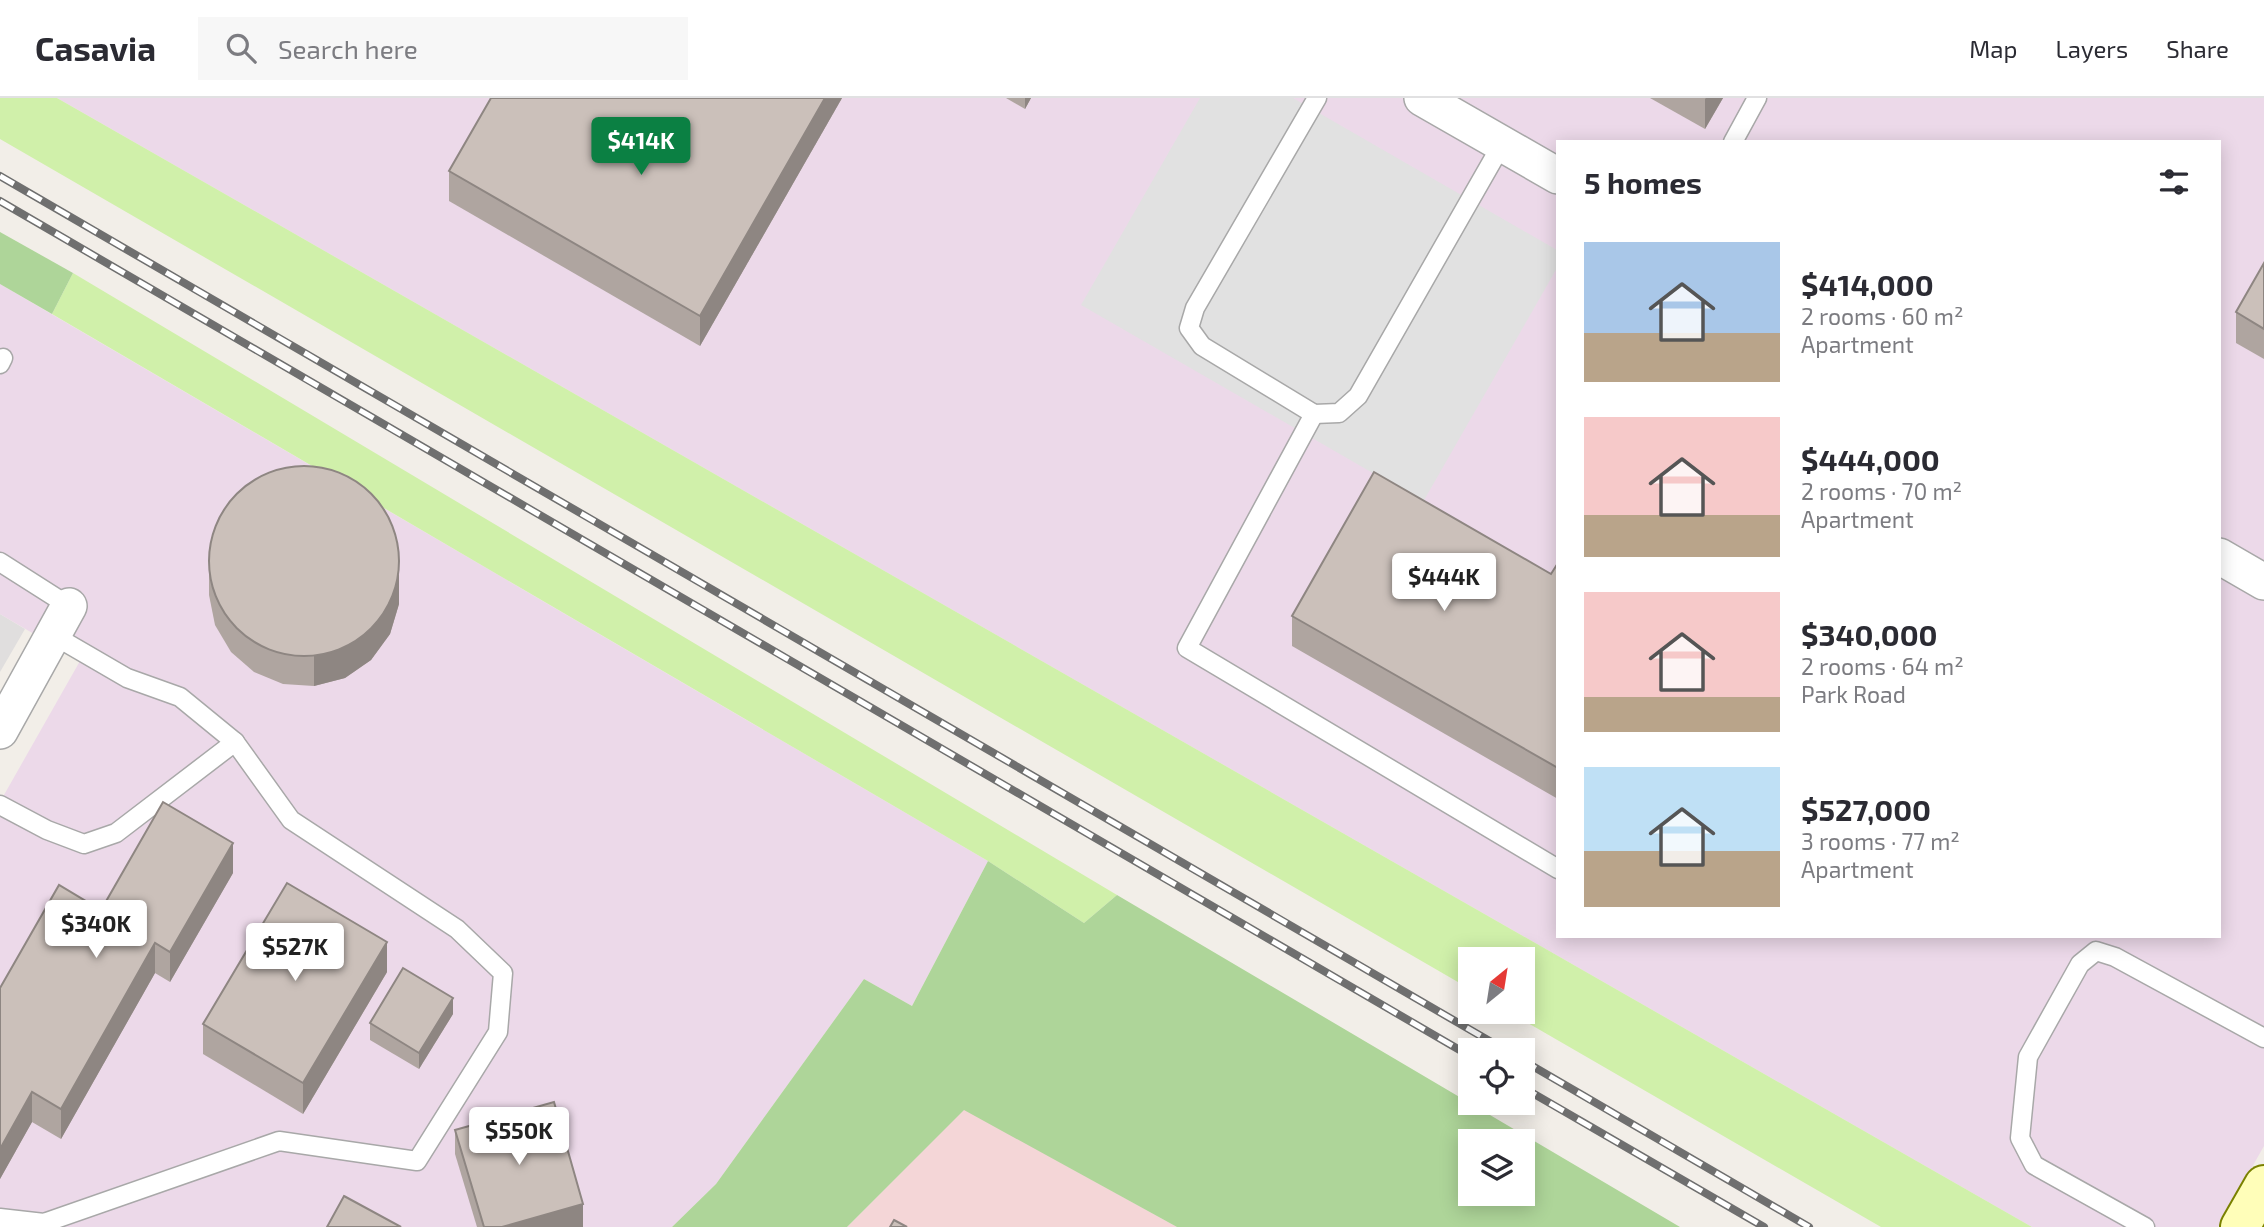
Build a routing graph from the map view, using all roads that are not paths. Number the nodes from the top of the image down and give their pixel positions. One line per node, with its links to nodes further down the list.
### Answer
1 (1317, 98): 7 (lane)
2 (1422, 98): 5 (street)
3 (1758, 98): 4 (lane)
4 (1734, 140)
5 (1502, 144): 6 (street); 7 (lane)
6 (1556, 175)
7 (1314, 414): 15 (lane)
8 (2221, 557): 10 (street)
9 (0, 562): 11 (lane)
10 (2264, 582)
11 (61, 620): 12 (street); 13 (lane)
12 (0, 731)
13 (236, 742): 14 (lane); 18 (lane)
14 (0, 805)
15 (1556, 868)
16 (2264, 1038): 19 (lane)
17 (2264, 1185): 20 (main road)
18 (0, 1218)
19 (2145, 1227)
20 (2240, 1227)

